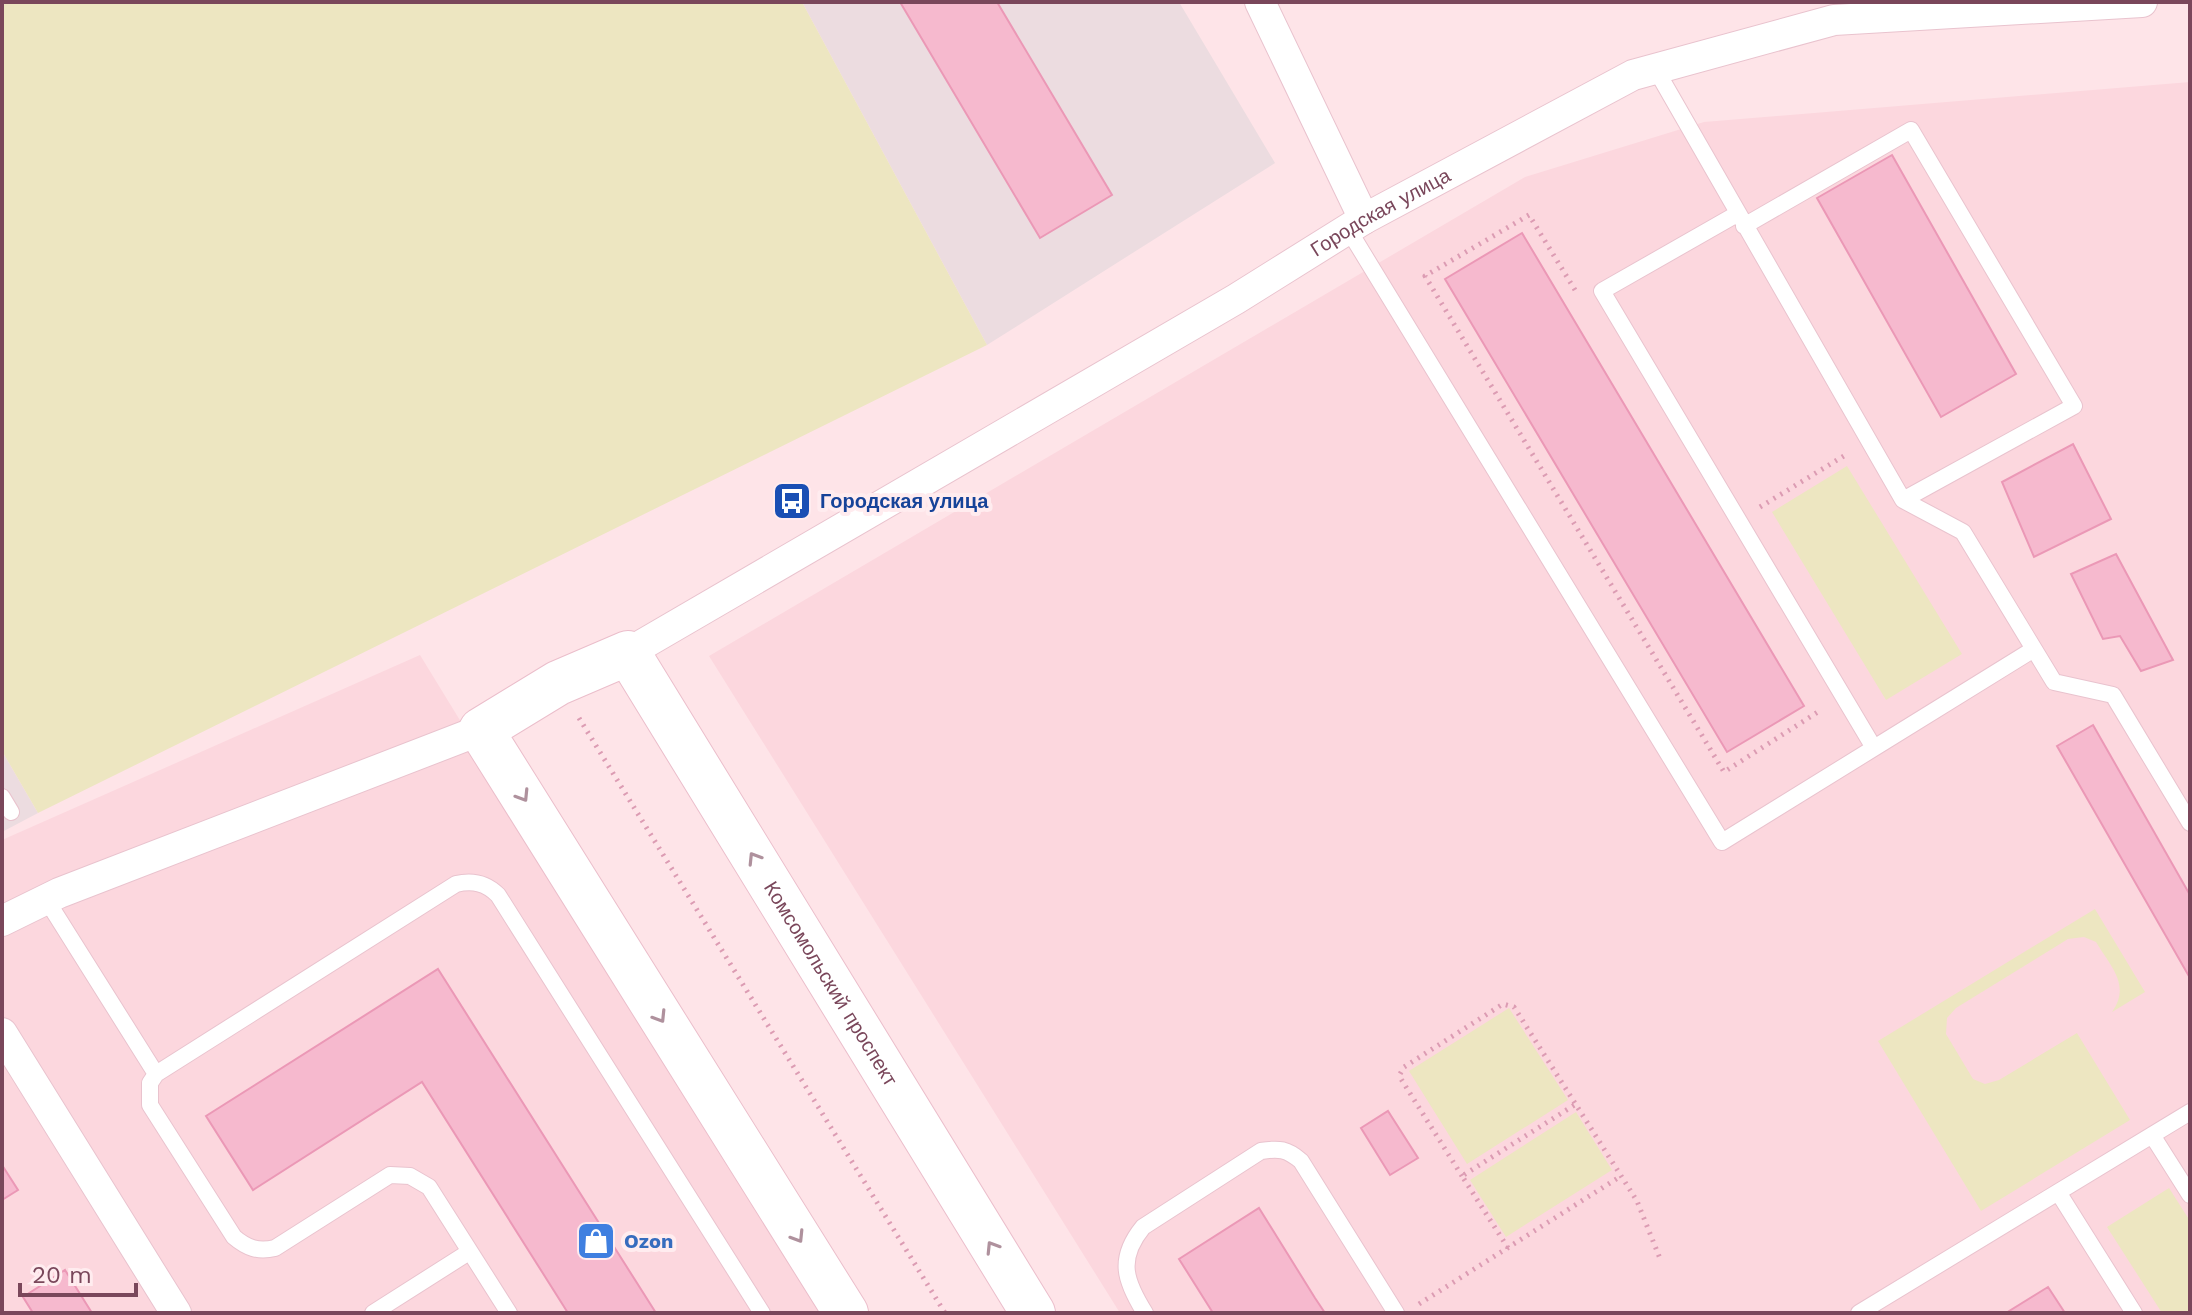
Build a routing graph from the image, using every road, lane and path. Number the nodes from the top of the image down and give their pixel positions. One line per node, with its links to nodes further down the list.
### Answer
1 (1260, 2): 5 (street)
2 (2142, 2): 3 (street, Городская улица)
3 (1655, 68): 4 (lane); 5 (street, Городская улица)
4 (1741, 220): 6 (lane); 7 (lane); 8 (lane)
5 (1356, 224): 11 (street, Городская улица); 15 (lane)
6 (1602, 291): 9 (lane); 13 (path)
7 (1869, 441): 8 (lane); 9 (path)
8 (1903, 500): 10 (lane)
9 (1739, 521): 15 (lane)
10 (2034, 649): 15 (lane); 16 (lane)
11 (628, 653): 12 (main road, Городская улица); 39 (main road, Комсомольский проспект, one-way to 11)
12 (558, 683): 14 (main road, Городская улица); 38 (path)
13 (1826, 707)
14 (481, 730): 17 (street); 37 (main road, one-way to 37)
15 (1874, 748)
16 (2190, 823)
17 (46, 899): 18 (street); 20 (lane)
18 (2, 921)
19 (2, 1033): 33 (street)
20 (156, 1074): 29 (lane); 36 (lane)
21 (1576, 1104): 24 (path); 24 (path); 25 (path)
22 (2190, 1112): 23 (lane)
23 (2152, 1135): 26 (lane); 27 (lane)
24 (1462, 1176): 28 (path)
25 (1621, 1176): 28 (path); 30 (path)
26 (2058, 1192): 32 (lane); 42 (lane)
27 (2190, 1195)
28 (1508, 1248): 31 (path)
29 (469, 1252): 34 (lane); 35 (lane)
30 (1661, 1261)
31 (1418, 1305)
32 (1866, 1311)
33 (176, 1313)
34 (373, 1313)
35 (509, 1313)
36 (762, 1313)
37 (846, 1313)
38 (945, 1313)
39 (1033, 1313)
40 (1145, 1313): 41 (lane)
41 (1396, 1313)
42 (2134, 1313)

